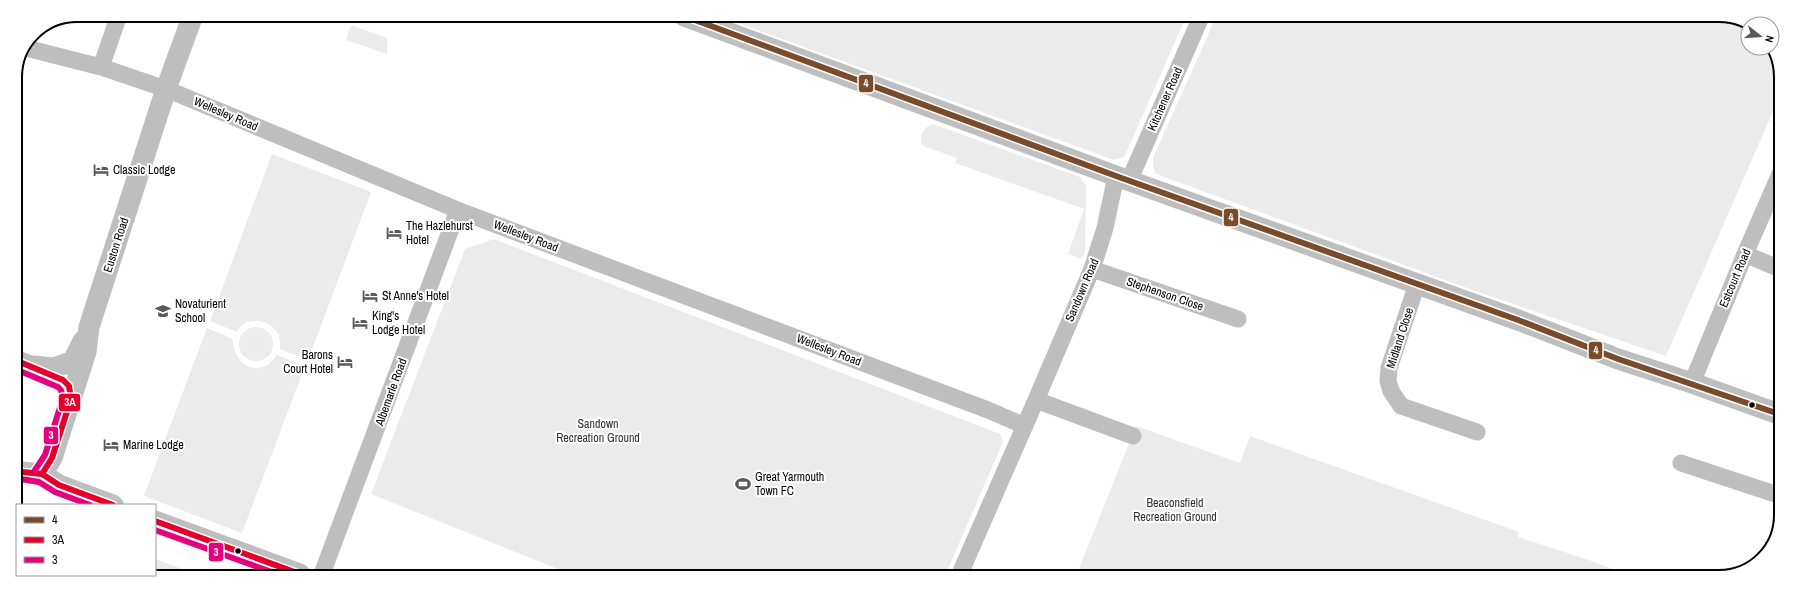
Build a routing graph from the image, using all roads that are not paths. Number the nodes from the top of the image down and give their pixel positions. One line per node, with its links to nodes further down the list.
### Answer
1 (117, 22): 6 (street)
2 (190, 22): 7 (street, Euston Road)
3 (714, 22): 8 (street)
4 (1199, 22): 8 (street, Kitchener Road)
5 (30, 49): 6 (street, Wellesley Road)
6 (101, 67): 7 (street, Wellesley Road)
7 (166, 89): 10 (street, Wellesley Road); 16 (street, Euston Road)
8 (1122, 179): 13 (street, Sandown Road); 14 (street)
9 (1774, 188): 11 (street, Estcourt Road)
10 (458, 210): 22 (street, Wellesley Road); 32 (street, Albemarle Road)
11 (1745, 254): 12 (street); 18 (street, Estcourt Road)
12 (1774, 266)
13 (1092, 269): 15 (street, Stephenson Close); 20 (street, Sandown Road)
14 (1417, 284): 18 (street); 23 (street, Midland Close)
15 (1238, 319)
16 (89, 328): 17 (street); 19 (street, Euston Road)
17 (24, 363): 19 (street)
18 (1692, 383): 21 (street)
19 (71, 399): 27 (street, Euston Road)
20 (1036, 400): 22 (street, Sandown Road); 24 (street)
21 (1774, 412)
22 (1025, 426): 33 (street, Sandown Road)
23 (1477, 432)
24 (1133, 436)
25 (1681, 463): 28 (street)
26 (22, 472): 27 (street)
27 (42, 474): 29 (street)
28 (1774, 493)
29 (110, 504)
30 (156, 521): 31 (street)
31 (289, 570)
32 (323, 570)
33 (961, 570)

